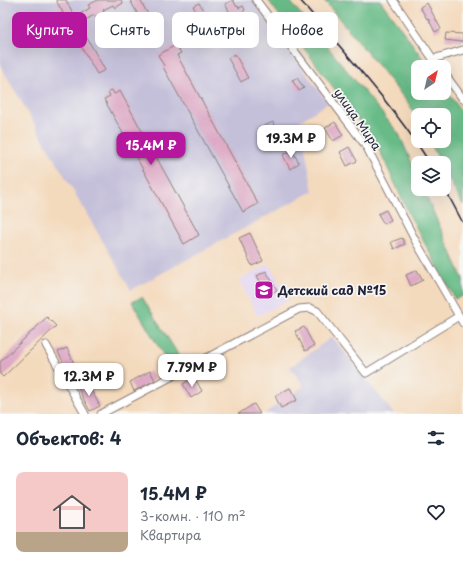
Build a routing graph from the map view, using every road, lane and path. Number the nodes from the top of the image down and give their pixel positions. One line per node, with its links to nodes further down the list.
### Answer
1 (256, 0): 7 (street, улица Мира)
2 (393, 0): 4 (street)
3 (463, 50): 4 (street)
4 (433, 59)
5 (451, 83): 6 (street)
6 (463, 99)
7 (459, 316): 8 (street, улица Мира); 11 (street)
8 (463, 322)
9 (46, 345): 10 (street)
10 (85, 414)
11 (101, 414)

